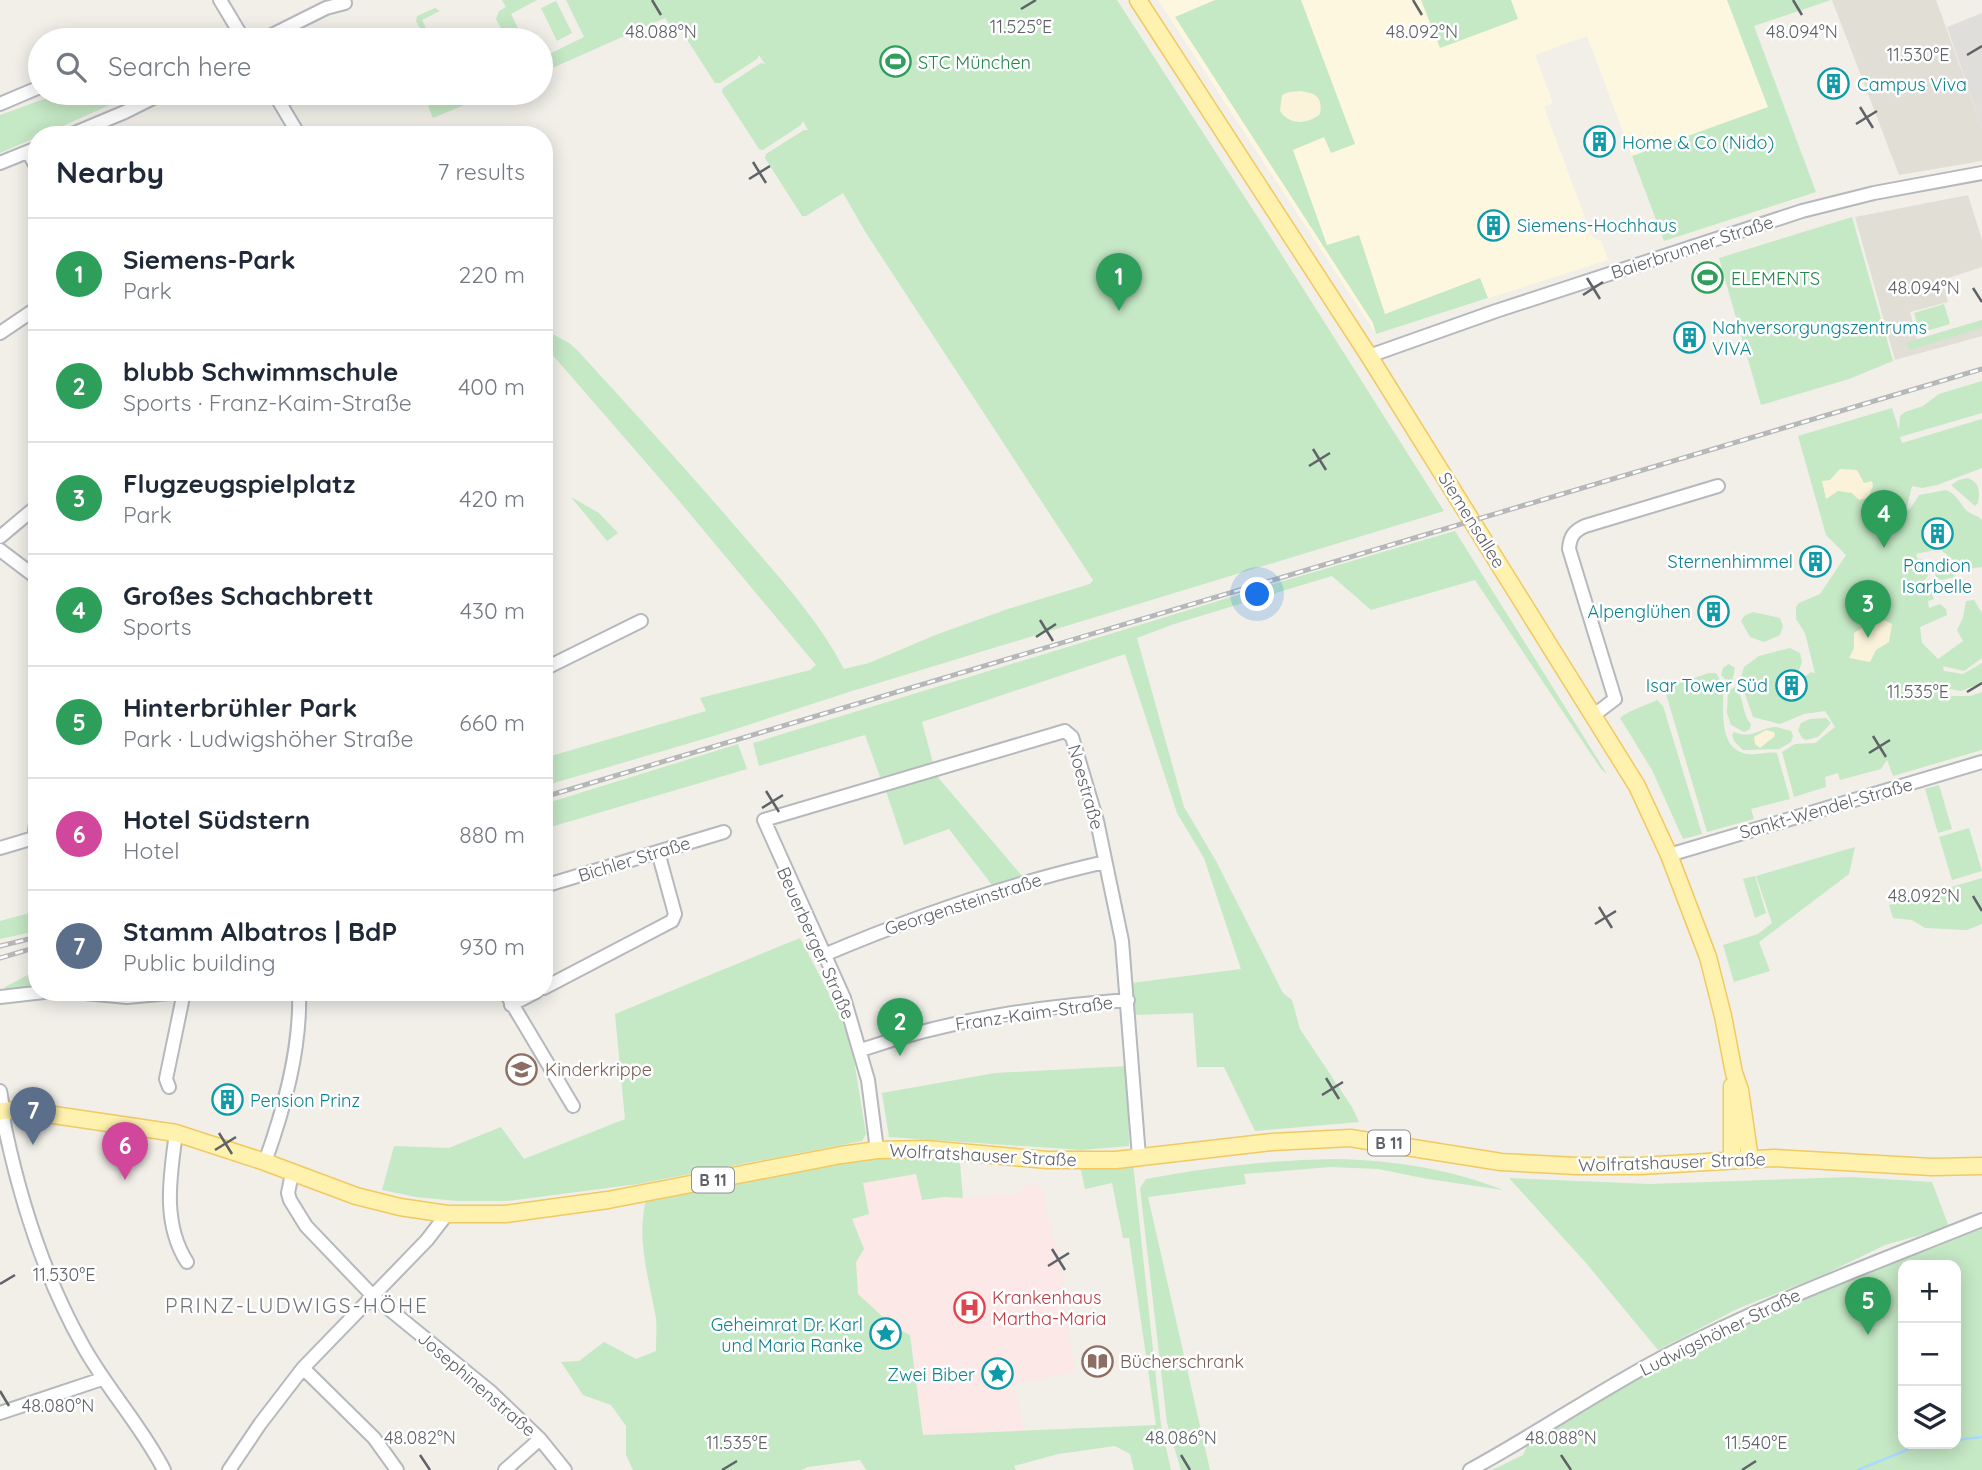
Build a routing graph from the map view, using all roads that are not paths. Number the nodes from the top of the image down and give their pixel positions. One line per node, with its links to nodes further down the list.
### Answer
1 (220, 0): 4 (street)
2 (1138, 0): 17 (main road, Siemensallee)
3 (345, 3): 5 (street)
4 (237, 28)
5 (286, 28)
6 (28, 92): 7 (street)
7 (0, 104)
8 (134, 105): 10 (street)
9 (281, 105): 11 (street)
10 (105, 126)
11 (294, 126)
12 (28, 152): 13 (street)
13 (0, 163)
14 (1982, 173): 17 (street, Baierbrunner Straße)
15 (28, 314): 16 (street)
16 (0, 333)
17 (1369, 356): 25 (main road, Siemensallee)
18 (1717, 486): 25 (street)
19 (28, 514): 20 (street)
20 (0, 537)
21 (0, 550): 22 (street)
22 (28, 571)
23 (641, 621): 24 (street)
24 (553, 665)
25 (1594, 715): 32 (main road, Siemensallee)
26 (1982, 762): 32 (street, Sankt-Wendel-Straße)
27 (764, 820): 33 (street, Noestraße); 35 (street, Beuerberger Straße)
28 (724, 832): 31 (street, Bichler Straße)
29 (28, 840): 30 (street)
30 (0, 848)
31 (658, 852): 34 (street, Bichler Straße); 36 (street)
32 (1669, 855): 46 (main road, Siemensallee)
33 (1105, 862): 35 (street, Georgensteinstraße); 39 (street, Noestraße)
34 (553, 883)
35 (824, 954): 45 (street, Beuerberger Straße)
36 (553, 983)
37 (28, 994): 38 (street)
38 (0, 997)
39 (1128, 1000): 45 (street, Franz-Kaim-Straße); 53 (street, Noestraße)
40 (181, 1001): 47 (street)
41 (299, 1001): 56 (street)
42 (510, 1001): 44 (street)
43 (519, 1001): 44 (street)
44 (512, 1005): 49 (street)
45 (861, 1050): 52 (street, Beuerberger Straße)
46 (1734, 1073): 54 (main road, Siemensallee); 55 (main road, Siemensallee)
47 (169, 1087)
48 (0, 1091): 50 (street)
49 (573, 1106)
50 (1, 1110): 51 (main road, Wolfratshauser Straße / B 11); 64 (street)
51 (176, 1133): 56 (main road, Wolfratshauser Straße / B 11); 61 (street)
52 (877, 1150): 53 (main road, Wolfratshauser Straße / B 11); 59 (main road, Wolfratshauser Straße / B 11)
53 (1139, 1157): 55 (main road, Wolfratshauser Straße / B 11)
54 (1750, 1158): 55 (main road, Wolfratshauser Straße / B 11); 57 (main road, Wolfratshauser Straße / B 11)
55 (1732, 1159)
56 (265, 1162): 58 (main road, Wolfratshauser Straße / B 11)
57 (1982, 1166)
58 (292, 1173): 59 (main road, Wolfratshauser Straße / B 11); 62 (street, Josephinenstraße)
59 (447, 1214): 62 (street)
60 (1982, 1220): 72 (street, Ludwigshöher Straße)
61 (187, 1262)
62 (372, 1294): 63 (street); 66 (street, Josephinenstraße)
63 (303, 1368): 68 (street); 69 (street)
64 (102, 1379): 65 (street); 67 (street)
65 (0, 1413)
66 (540, 1439): 70 (street); 71 (street, Josephinenstraße)
67 (164, 1470)
68 (229, 1470)
69 (397, 1470)
70 (505, 1470)
71 (565, 1470)
72 (1470, 1470)

